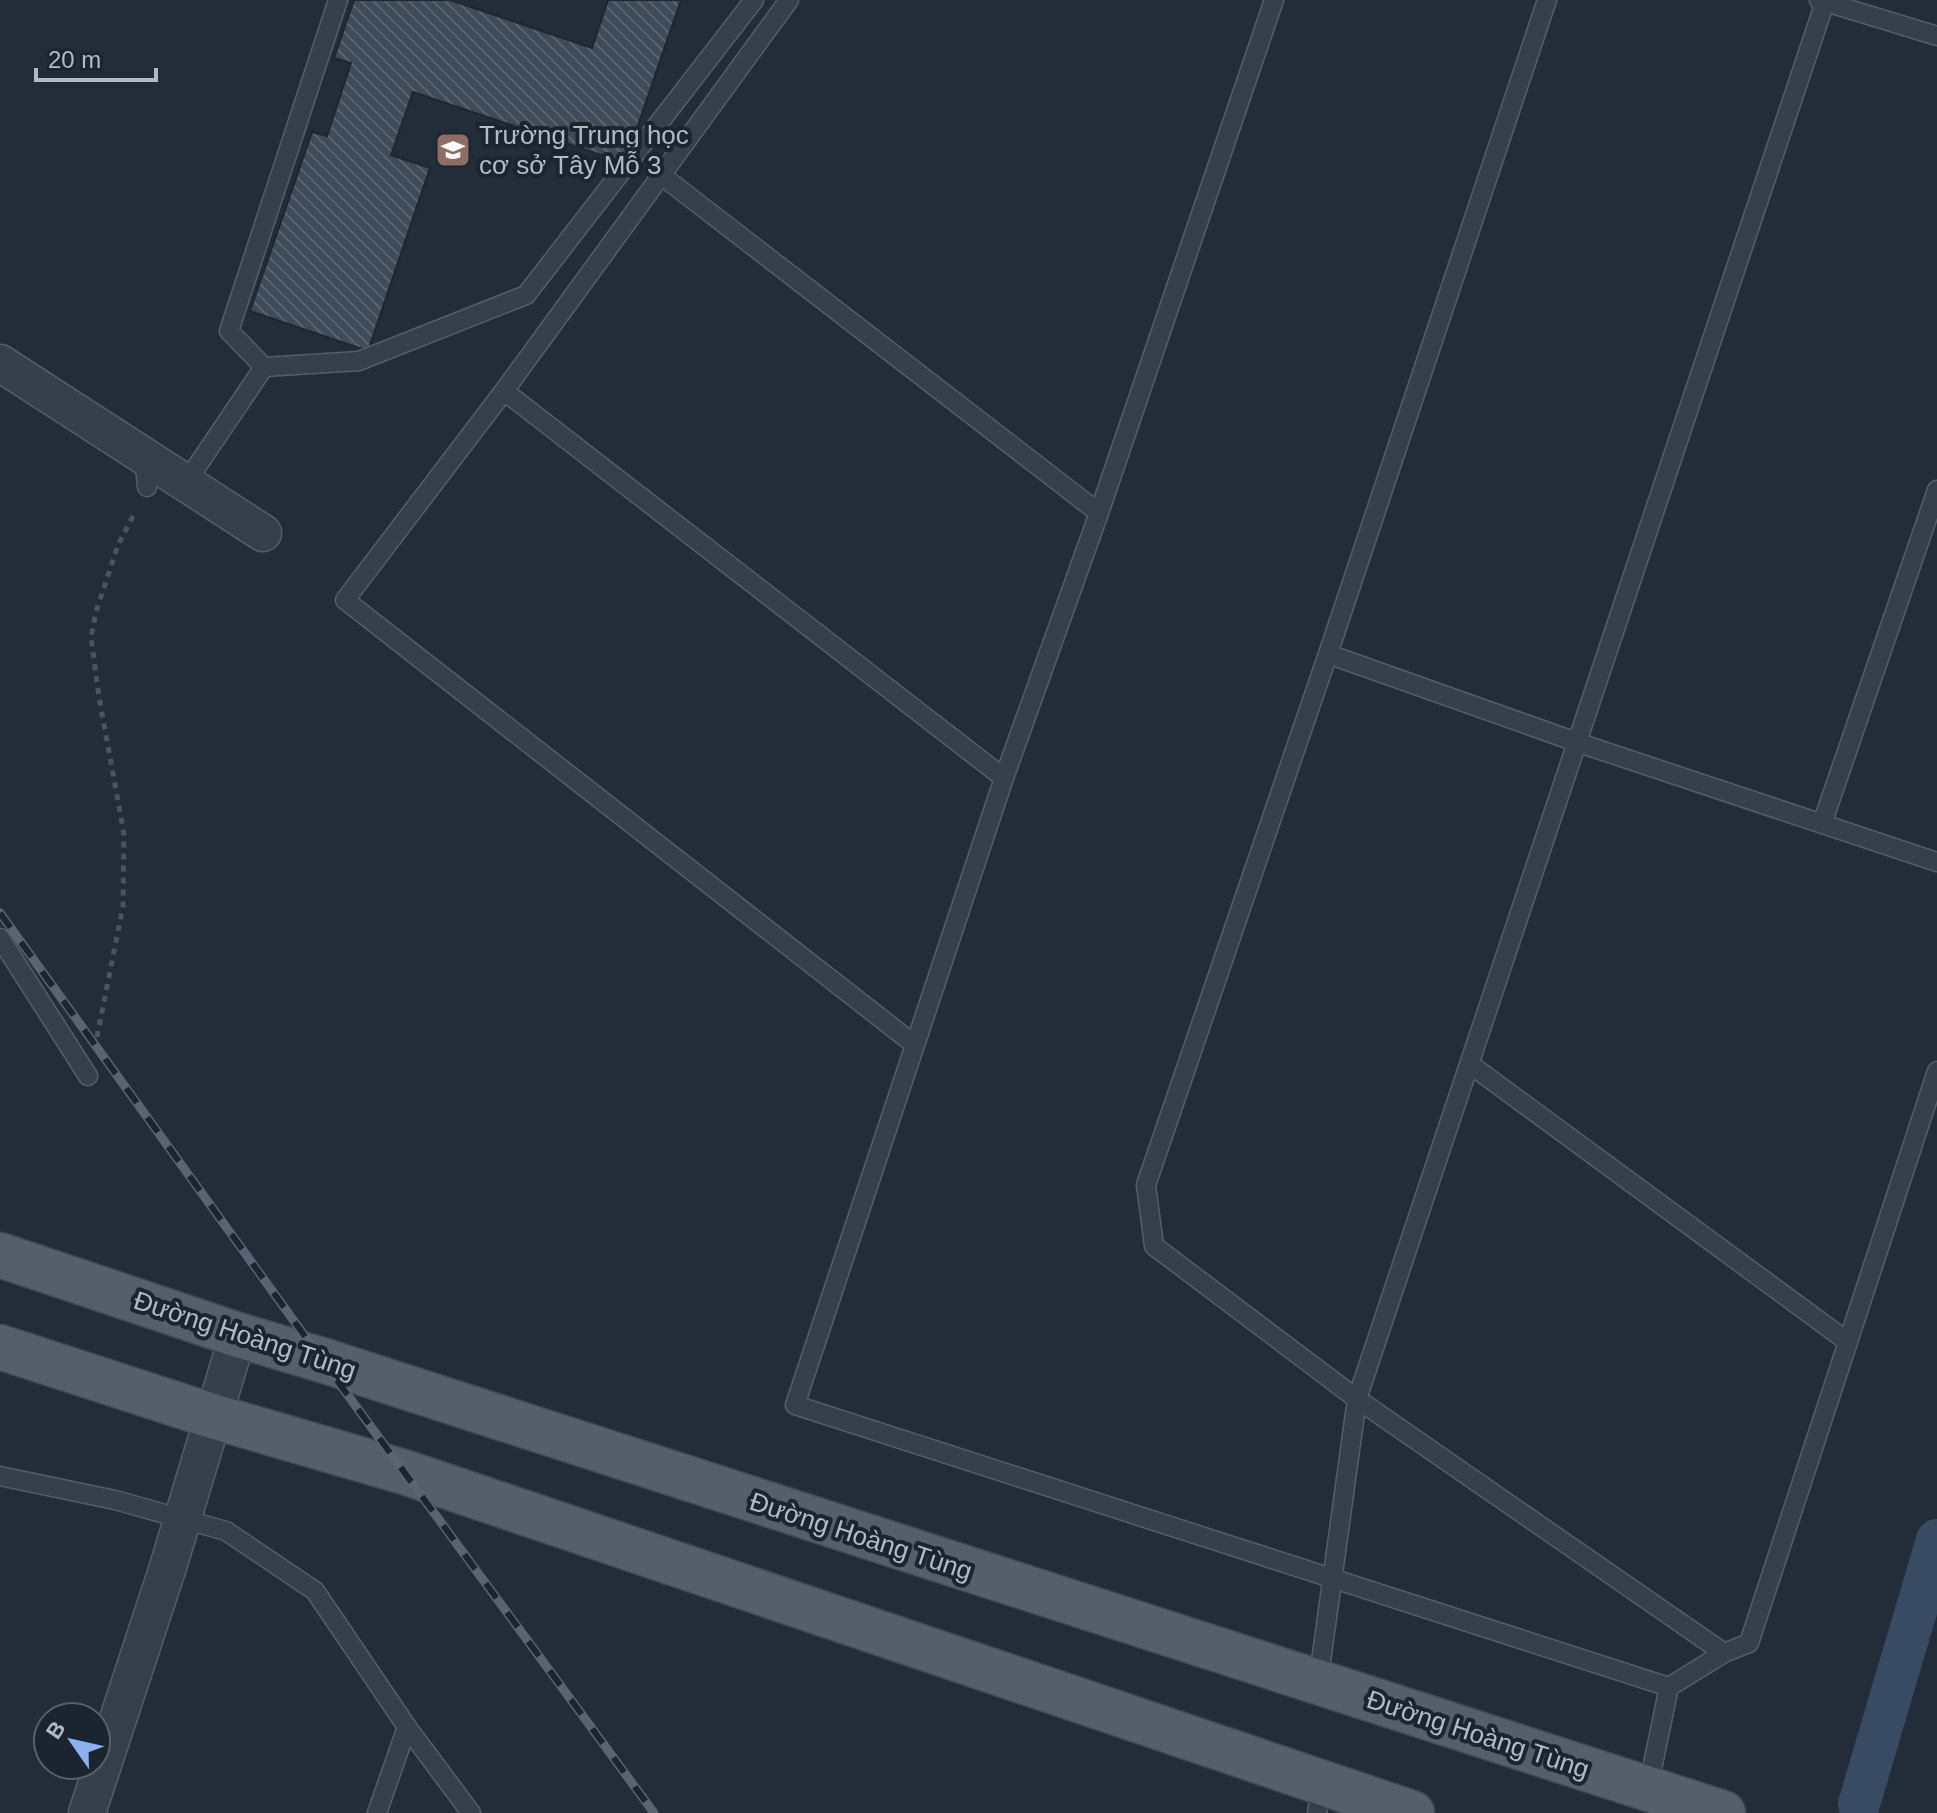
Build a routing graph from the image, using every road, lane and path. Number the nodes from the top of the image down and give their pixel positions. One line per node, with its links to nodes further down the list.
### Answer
1 (338, 0): 10 (lane)
2 (754, 0): 10 (lane)
3 (789, 0): 8 (lane)
4 (1274, 0): 15 (lane)
5 (1547, 0): 17 (lane)
6 (1822, 1): 7 (lane); 18 (lane)
7 (1937, 36)
8 (661, 175): 11 (lane); 15 (lane)
9 (0, 363): 12 (street)
10 (264, 367): 13 (lane)
11 (504, 391): 19 (lane); 24 (lane)
12 (145, 472): 13 (street); 23 (path)
13 (185, 484): 16 (street)
14 (1937, 490): 20 (lane)
15 (1099, 513): 19 (lane)
16 (263, 533)
17 (1328, 654): 18 (lane); 32 (lane)
18 (1579, 743): 20 (lane); 25 (lane)
19 (1004, 778): 24 (lane)
20 (1822, 824): 21 (lane)
21 (1937, 862)
22 (0, 938): 27 (lane)
23 (95, 1045)
24 (915, 1045): 36 (lane)
25 (1471, 1065): 30 (lane); 32 (lane)
26 (1937, 1071): 30 (lane)
27 (88, 1076)
28 (0, 1255): 29 (main road, Đường Hoàng Tùng)
29 (238, 1335): 33 (street); 38 (main road, Đường Hoàng Tùng)
30 (1848, 1342): 37 (lane)
31 (0, 1347): 33 (main road)
32 (1357, 1399): 36 (lane); 37 (lane)
33 (212, 1416): 35 (street); 42 (main road)
34 (0, 1476): 35 (lane)
35 (181, 1518): 40 (lane); 43 (street)
36 (1332, 1580): 38 (lane); 39 (lane)
37 (1724, 1653): 39 (lane)
38 (1318, 1683): 41 (main road, Đường Hoàng Tùng)
39 (1669, 1687): 41 (lane)
40 (407, 1727): 44 (lane); 45 (lane)
41 (1648, 1788): 47 (main road, Đường Hoàng Tùng)
42 (1320, 1797): 46 (main road)
43 (87, 1813)
44 (377, 1813)
45 (471, 1813)
46 (1412, 1813)
47 (1723, 1813)

